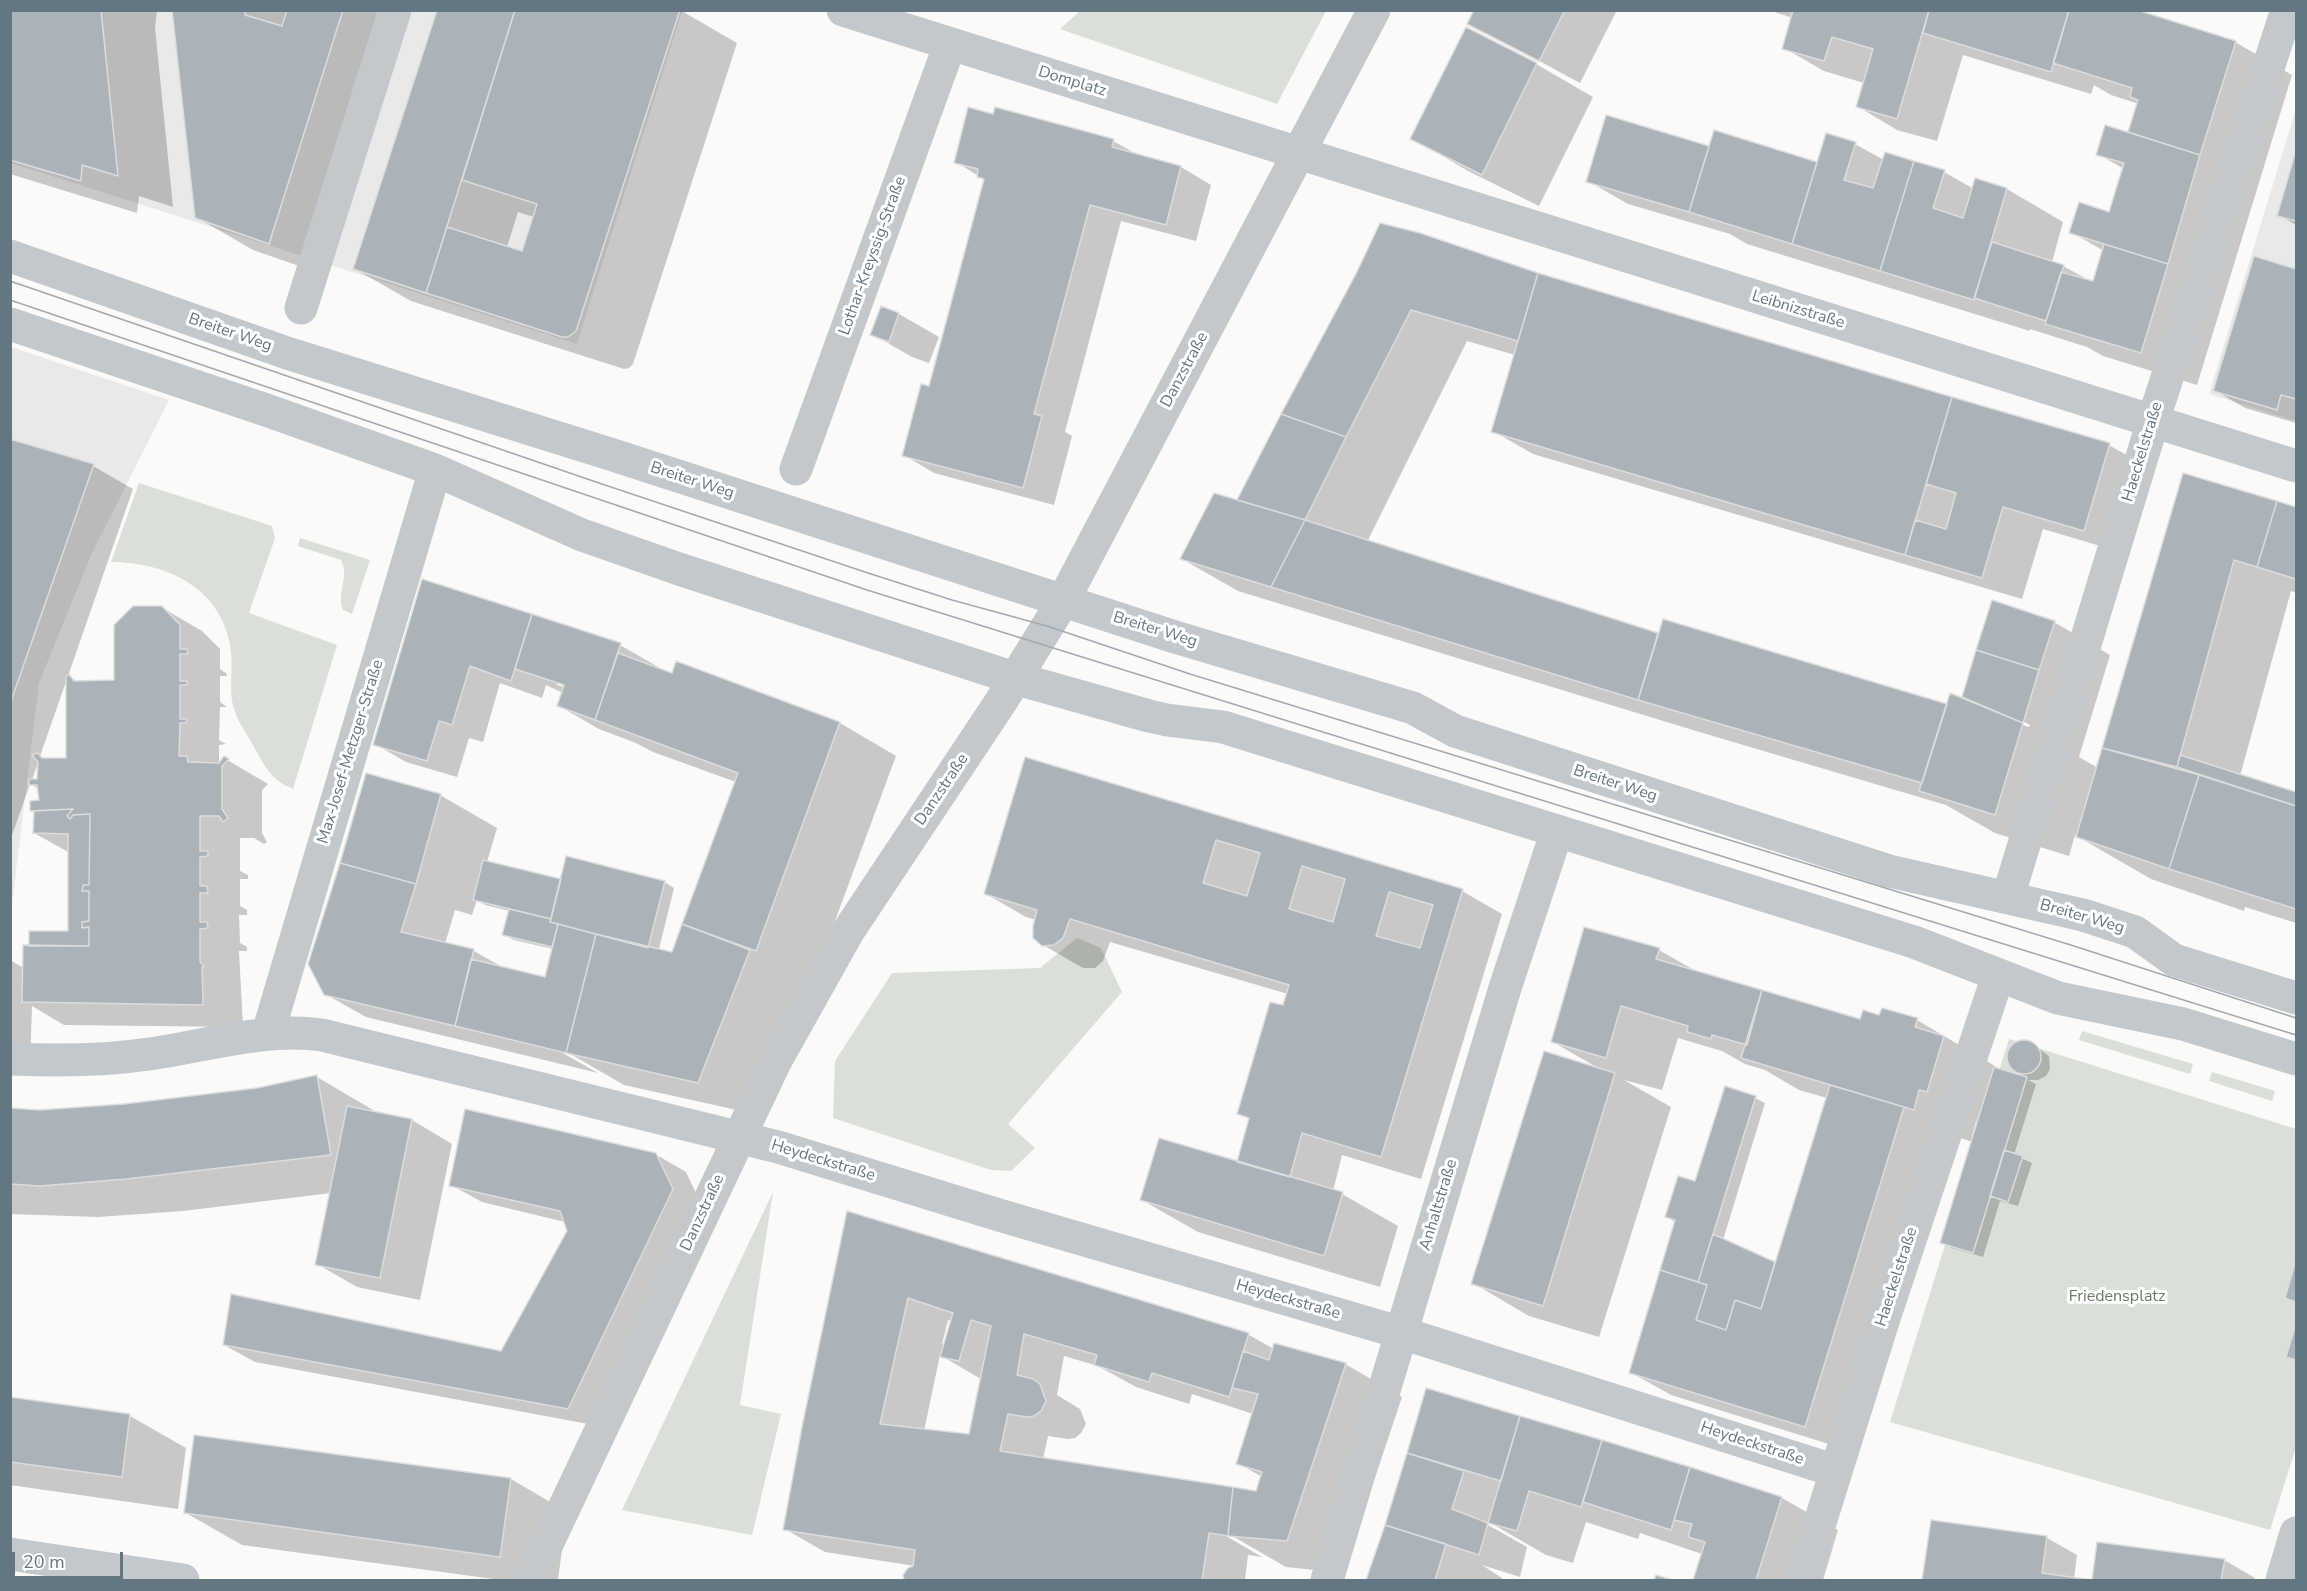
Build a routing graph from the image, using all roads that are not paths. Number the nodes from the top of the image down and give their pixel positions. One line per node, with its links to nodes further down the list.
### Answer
1 (395, 10): 8 (street)
2 (843, 10): 5 (street, Domplatz)
3 (1374, 10): 6 (street, Danzstraße)
4 (2287, 10): 10 (street, Haeckelstraße)
5 (950, 44): 6 (street, Domplatz); 12 (street, Lothar-Kreyssig-Straße)
6 (1301, 153): 10 (street, Leibnizstraße); 14 (street, Danzstraße)
7 (10, 256): 14 (street, Breiter Weg)
8 (301, 308)
9 (10, 324): 13 (street)
10 (2153, 422): 11 (street, Leibnizstraße); 17 (street, Haeckelstraße)
11 (2296, 466)
12 (796, 469)
13 (435, 470): 15 (street); 20 (street, Max-Josef-Metzger-Straße)
14 (1063, 601): 15 (street, Danzstraße); 17 (street, Breiter Weg)
15 (1014, 678): 16 (street); 23 (street, Danzstraße)
16 (1557, 831): 18 (street); 24 (street, Anhaltstraße)
17 (2008, 897): 19 (street, Breiter Weg)
18 (1998, 976): 22 (street); 25 (street, Haeckelstraße)
19 (2296, 998)
20 (268, 1033): 21 (street); 23 (street)
21 (10, 1059)
22 (2296, 1059)
23 (739, 1137): 24 (street, Heydeckstraße); 29 (street, Danzstraße)
24 (1402, 1333): 25 (street, Heydeckstraße); 30 (street, Anhaltstraße)
25 (1836, 1471): 31 (street, Haeckelstraße)
26 (2296, 1533): 32 (street)
27 (10, 1554): 28 (street)
28 (183, 1581)
29 (531, 1581)
30 (1327, 1581)
31 (1802, 1581)
32 (2282, 1581)

